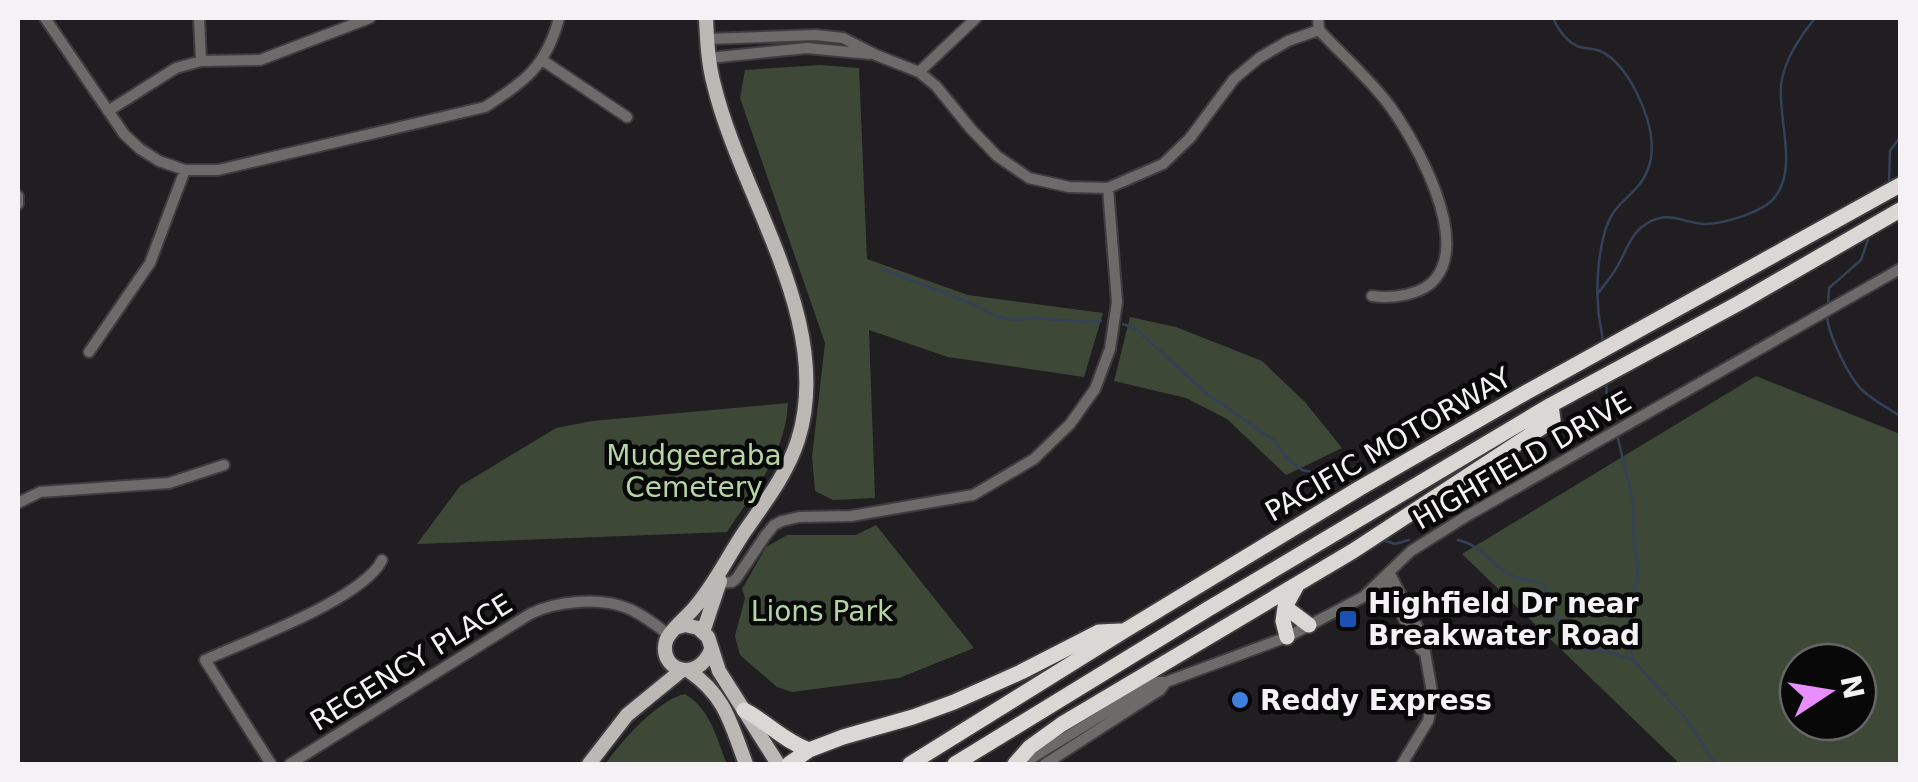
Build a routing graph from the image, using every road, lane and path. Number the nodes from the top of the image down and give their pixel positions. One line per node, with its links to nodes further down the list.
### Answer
1 (45, 18): 16 (street)
2 (198, 18): 13 (street)
3 (370, 18): 8 (street)
4 (559, 18): 14 (street)
5 (706, 18): 10 (main road)
6 (976, 18): 15 (street)
7 (1318, 18): 9 (street)
8 (342, 22): 13 (street)
9 (1319, 30): 20 (street); 23 (street)
10 (707, 39): 11 (street); 12 (main road)
11 (876, 55): 12 (street); 15 (street)
12 (709, 58): 29 (main road)
13 (201, 60): 16 (street)
14 (542, 60): 17 (street); 18 (street)
15 (919, 72): 20 (street)
16 (108, 111): 18 (street)
17 (628, 117)
18 (185, 170): 24 (street)
19 (1900, 184): 36 (highway, PACIFIC MOTORWAY)
20 (1108, 188): 31 (street)
21 (1900, 210): 25 (highway, PACIFIC MOTORWAY)
22 (1900, 269): 30 (street, HIGHFIELD DRIVE)
23 (1372, 296)
24 (88, 352)
25 (1551, 406): 32 (highway); 57 (highway, PACIFIC MOTORWAY)
26 (224, 464): 27 (street)
27 (18, 503)
28 (382, 560): 50 (street)
29 (724, 566): 31 (main road); 35 (main road)
30 (1386, 576): 34 (street, HIGHFIELD DRIVE); 44 (street)
31 (720, 583): 37 (main road)
32 (1298, 583): 33 (highway); 58 (highway)
33 (1285, 607): 34 (highway); 38 (highway)
34 (1309, 625): 38 (street, HIGHFIELD DRIVE)
35 (674, 631): 37 (main road); 40 (main road); 51 (street, REGENCY PLACE)
36 (1124, 631): 47 (highway); 56 (highway, PACIFIC MOTORWAY)
37 (703, 632): 39 (main road)
38 (1286, 636): 42 (street, HIGHFIELD DRIVE)
39 (711, 650): 41 (main road); 46 (main road)
40 (667, 657): 41 (main road); 45 (main road)
41 (686, 670): 45 (main road); 53 (main road)
42 (1166, 682): 48 (street, HIGHFIELD DRIVE); 49 (street, HIGHFIELD DRIVE)
43 (1478, 702): 44 (street)
44 (1432, 704): 59 (street)
45 (636, 706): 52 (main road)
46 (744, 710): 47 (highway); 54 (main road)
47 (810, 750): 55 (highway)
48 (1043, 759): 49 (street); 58 (street, HIGHFIELD DRIVE)
49 (1060, 760)
50 (271, 764)
51 (290, 764)
52 (589, 764)
53 (746, 764)
54 (778, 764)
55 (789, 764)
56 (910, 764)
57 (955, 764)
58 (1018, 764)
59 (1402, 764)

